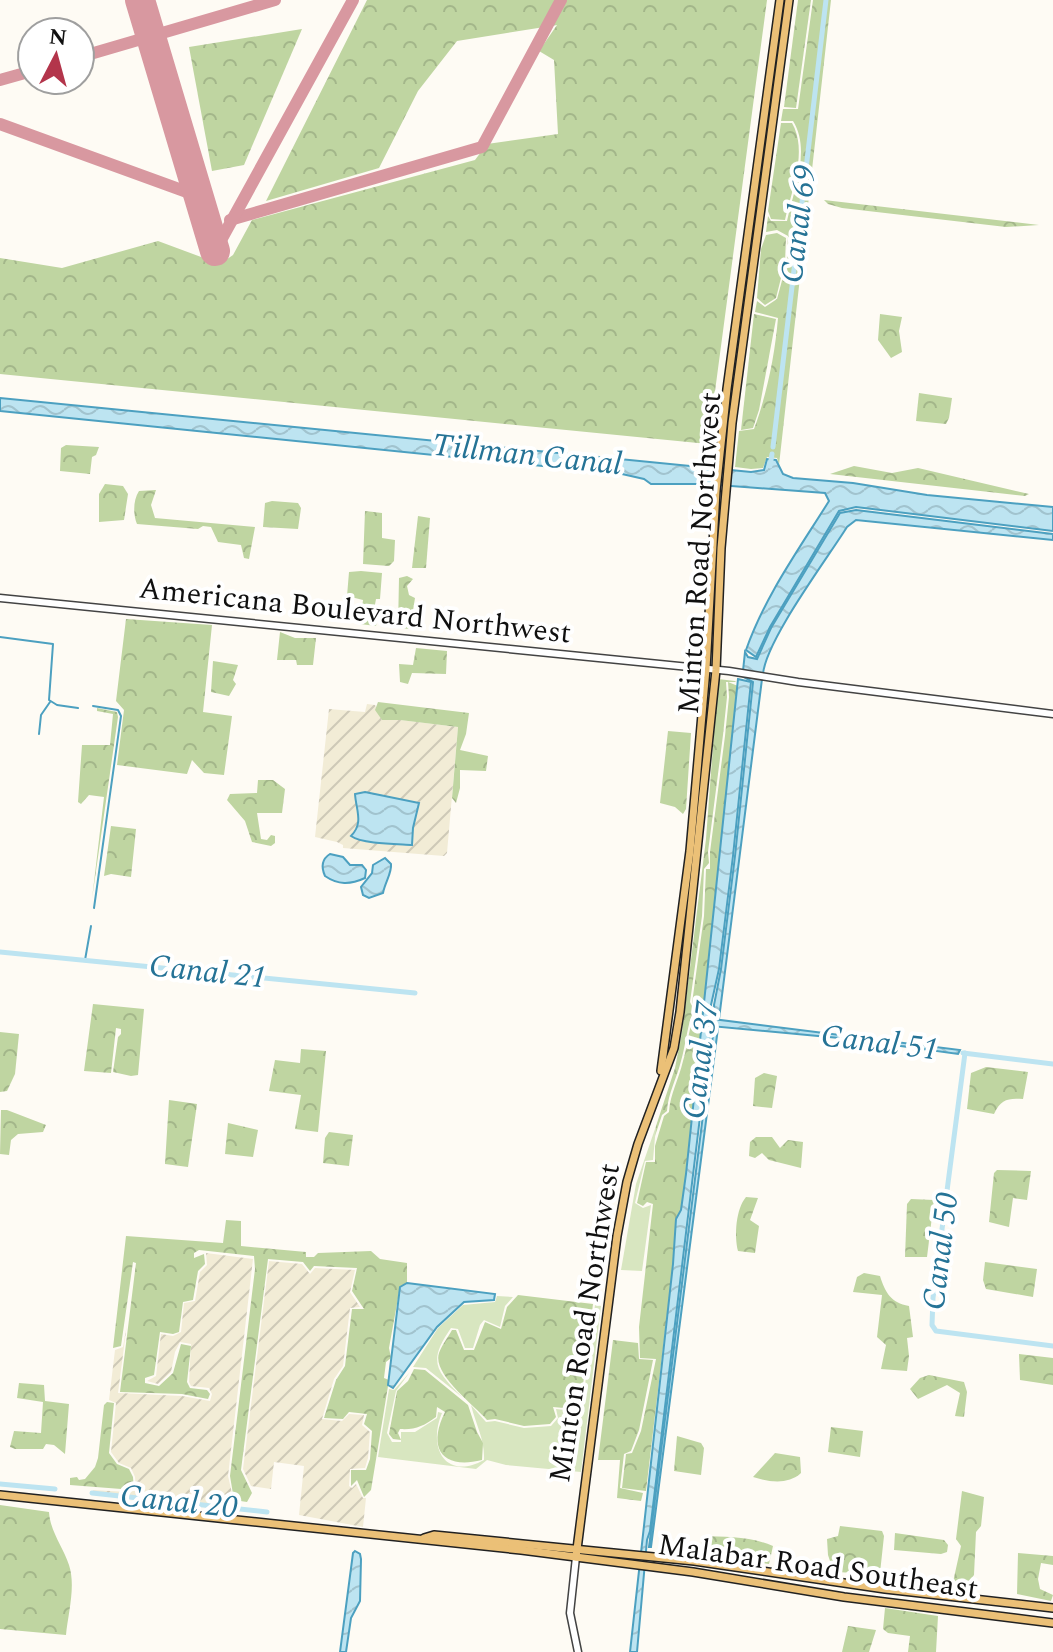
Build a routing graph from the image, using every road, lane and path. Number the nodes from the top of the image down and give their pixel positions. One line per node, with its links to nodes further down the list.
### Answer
1 (780, 0): 3 (main road, Minton Road Northwest)
2 (789, 0): 3 (main road, Minton Road Northwest)
3 (724, 458): 5 (main road, Minton Road Northwest); 6 (main road, Minton Road Northwest)
4 (0, 598): 5 (street, Americana Boulevard Northwest)
5 (706, 669): 6 (street, Americana Boulevard Northwest); 8 (main road, Minton Road Northwest)
6 (716, 670): 7 (street, Americana Boulevard Northwest); 8 (main road, Minton Road Northwest)
7 (1053, 714)
8 (651, 1108): 10 (main road, Minton Road Northwest)
9 (0, 1495): 10 (main road)
10 (577, 1553): 11 (main road, Malabar Road Southeast); 12 (main road, Malabar Road Southeast); 13 (street)
11 (1053, 1608)
12 (1053, 1623)
13 (578, 1652)

